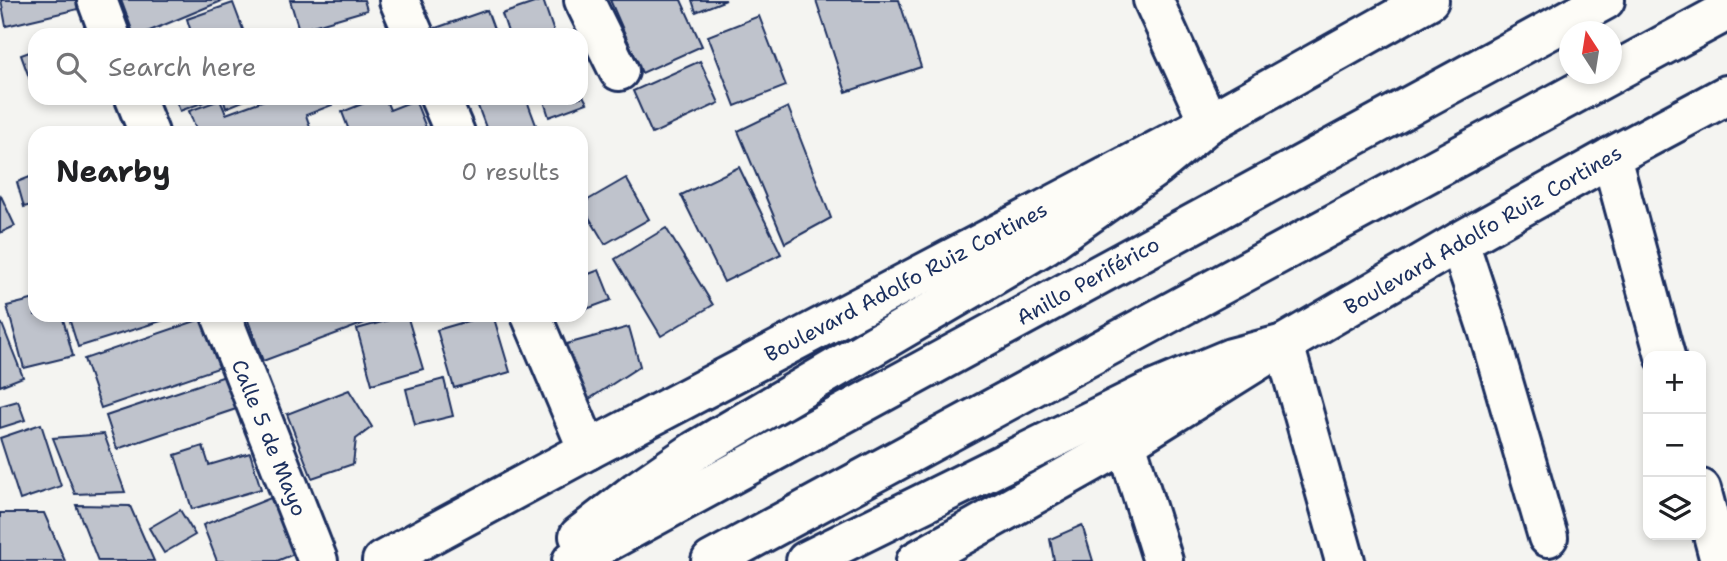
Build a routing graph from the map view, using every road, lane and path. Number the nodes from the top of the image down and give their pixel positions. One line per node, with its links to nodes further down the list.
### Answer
1 (97, 0): 8 (main road)
2 (399, 0): 9 (main road)
3 (584, 0): 11 (main road)
4 (1153, 0): 16 (main road)
5 (1429, 0): 16 (main road, Boulevard Adolfo Ruiz Cortines)
6 (1605, 0): 32 (main road, Anillo Periférico)
7 (1727, 11): 10 (main road)
8 (107, 28)
9 (411, 28)
10 (1622, 67)
11 (620, 71)
12 (1591, 84): 33 (main road)
13 (1727, 95): 19 (main road, Boulevard Adolfo Ruiz Cortines)
14 (138, 105): 17 (main road)
15 (443, 105): 18 (main road)
16 (1209, 123): 26 (main road, Boulevard Adolfo Ruiz Cortines); 31 (main road)
17 (146, 126)
18 (452, 126)
19 (1611, 157): 20 (main road, Boulevard Adolfo Ruiz Cortines); 24 (main road)
20 (1459, 242): 23 (main road, Boulevard Adolfo Ruiz Cortines); 28 (main road)
21 (224, 322): 29 (main road, Calle 5 de Mayo)
22 (534, 322): 26 (main road)
23 (1284, 344): 25 (main road, Boulevard Adolfo Ruiz Cortines); 34 (main road); 37 (main road)
24 (1664, 351)
25 (1126, 443): 35 (main road, Boulevard Adolfo Ruiz Cortines); 36 (main road)
26 (588, 450): 30 (main road, Boulevard Adolfo Ruiz Cortines)
27 (1706, 508): 38 (main road)
28 (1548, 537)
29 (318, 561)
30 (382, 561)
31 (550, 561)
32 (572, 561)
33 (711, 561)
34 (806, 561)
35 (916, 561)
36 (1163, 561)
37 (1345, 561)
38 (1720, 561)

